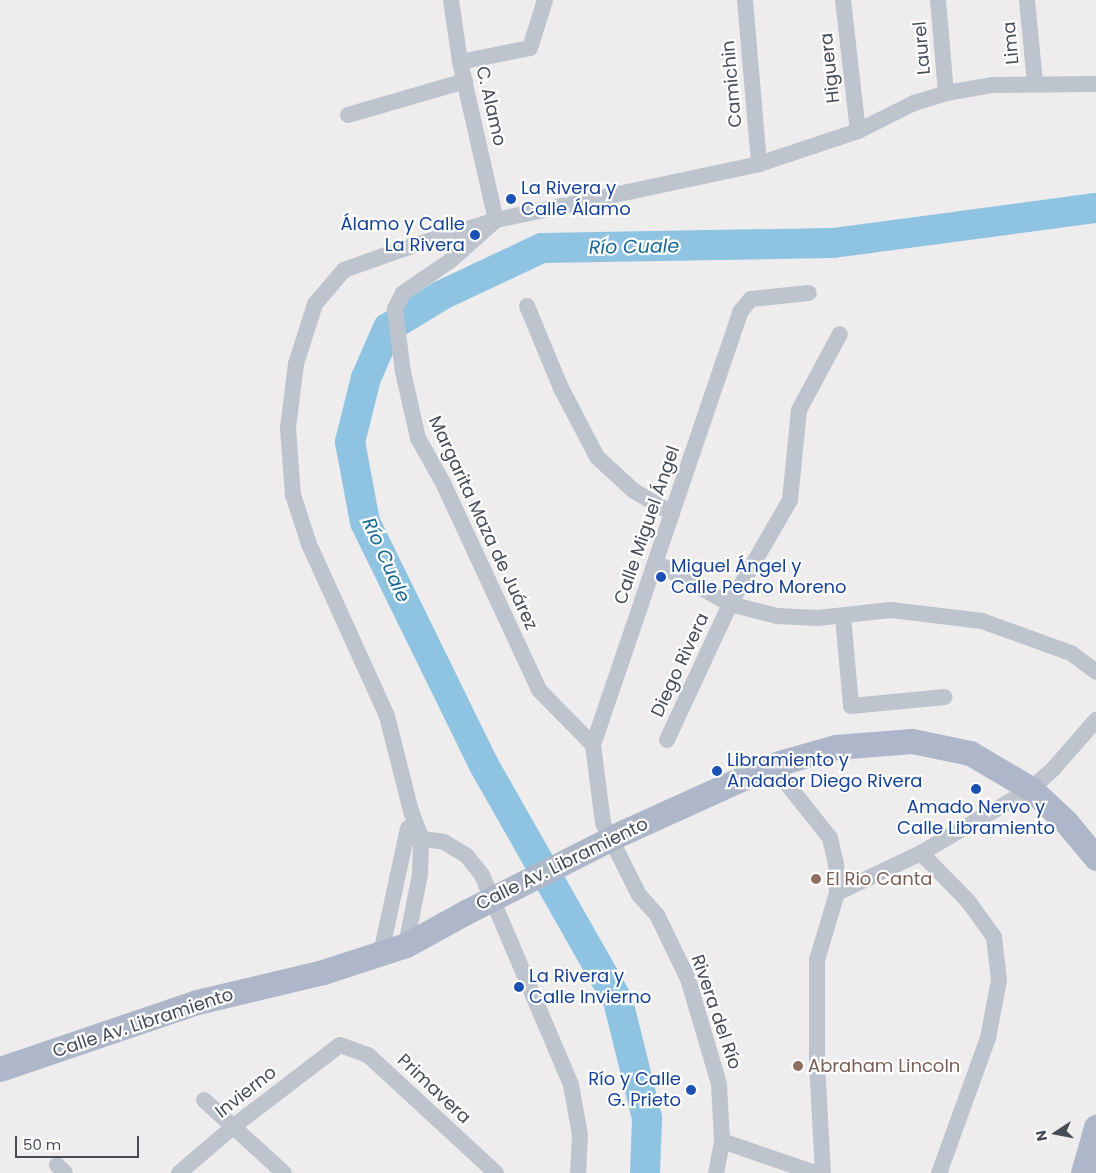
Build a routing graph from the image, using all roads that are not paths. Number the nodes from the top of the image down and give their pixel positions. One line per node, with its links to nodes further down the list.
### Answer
1 (451, 0): 7 (street, C. Alamo)
2 (545, 0): 7 (street)
3 (745, 0): 14 (street, Camichin)
4 (843, 0): 13 (street, Higuera)
5 (938, 0): 11 (street, Laurel)
6 (1027, 0): 9 (street, Lima)
7 (460, 62): 8 (street, C. Alamo)
8 (465, 81): 12 (street); 15 (street, C. Alamo)
9 (1035, 83): 10 (street); 11 (street)
10 (1096, 84)
11 (946, 92): 13 (street)
12 (348, 115)
13 (858, 131): 14 (street)
14 (760, 164): 15 (street)
15 (496, 220): 27 (street, Margarita Maza de Juárez); 31 (street)
16 (809, 293): 19 (street, Calle Miguel Ángel)
17 (527, 306): 19 (street)
18 (840, 334): 21 (street, Diego Rivera)
19 (672, 513): 20 (street, Calle Miguel Ángel)
20 (657, 563): 21 (street); 27 (street, Calle Miguel Ángel)
21 (730, 604): 22 (street); 26 (street, Diego Rivera)
22 (843, 616): 23 (street); 24 (street)
23 (1096, 672)
24 (945, 697)
25 (1096, 720): 29 (street)
26 (667, 740)
27 (593, 745): 30 (street, Calle Miguel Ángel)
28 (772, 765): 29 (main road, Calle Av. Libramiento); 30 (main road, Calle Av. Libramiento); 34 (street)
29 (1030, 789): 32 (street); 33 (main road, Calle Av. Libramiento)
30 (614, 828): 35 (main road, Calle Av. Libramiento, bridge); 42 (street, Rivera del Río)
31 (414, 837): 35 (street); 36 (street); 47 (street)
32 (920, 853): 34 (street); 51 (street)
33 (1096, 858)
34 (837, 893): 50 (street)
35 (406, 945): 36 (main road, Calle Av. Libramiento)
36 (381, 953): 38 (main road, Calle Av. Libramiento)
37 (340, 1045): 40 (street, Invierno); 46 (street, Primavera)
38 (0, 1069)
39 (204, 1100): 40 (street)
40 (234, 1126): 44 (street, Invierno); 45 (street)
41 (1096, 1127): 52 (main road)
42 (722, 1140): 43 (street); 48 (street, Rivera del Río)
43 (780, 1167): 49 (street)
44 (179, 1173)
45 (284, 1173)
46 (496, 1173)
47 (578, 1173)
48 (716, 1173)
49 (815, 1173)
50 (823, 1173)
51 (939, 1173)
52 (1083, 1173)

